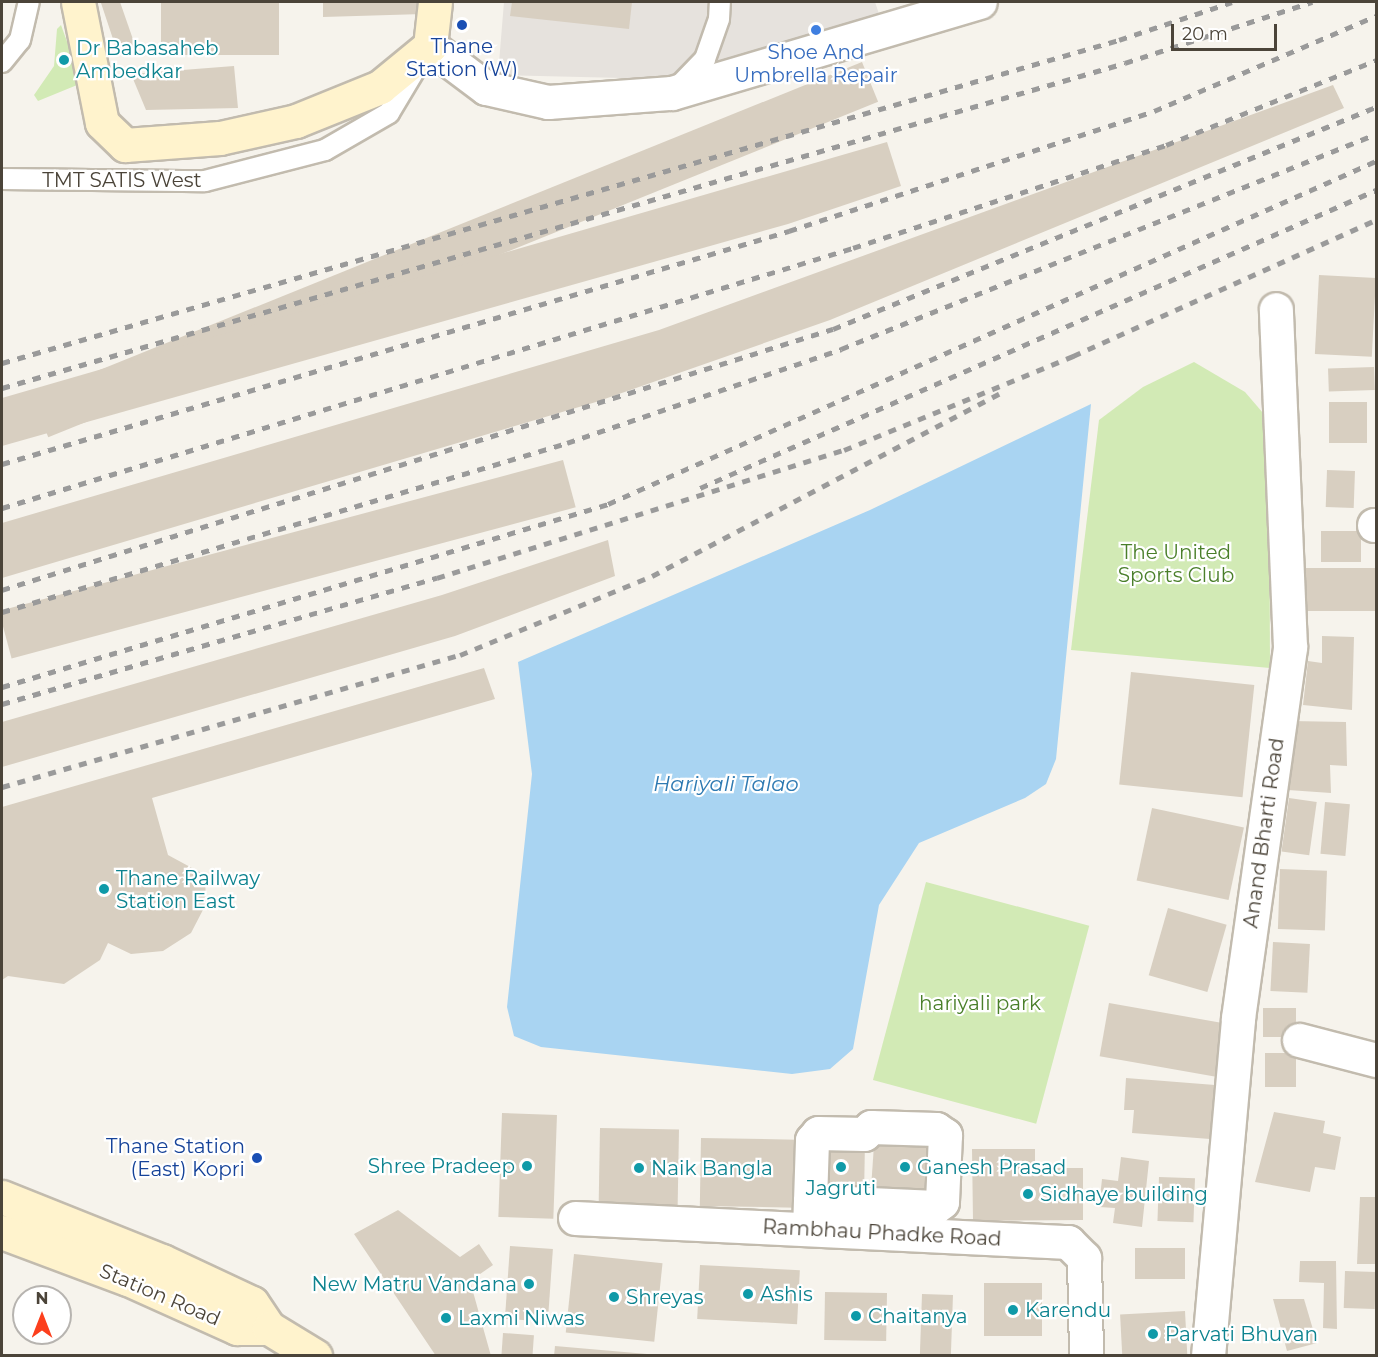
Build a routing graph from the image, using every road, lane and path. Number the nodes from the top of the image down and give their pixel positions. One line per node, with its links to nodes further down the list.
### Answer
1 (29, 2): 7 (lane)
2 (78, 2): 6 (main road)
3 (435, 2): 6 (main road)
4 (720, 2): 8 (lane)
5 (980, 2): 8 (street)
6 (430, 46): 8 (street); 9 (lane, TMT SATIS West)
7 (2, 62)
8 (672, 93)
9 (6, 181)
10 (1276, 309): 21 (street, Anand Bharti Road)
11 (1299, 1040): 12 (street)
12 (1377, 1060)
13 (2, 1199): 18 (main road)
14 (809, 1215): 15 (street, Rambhau Phadke Road); 16 (street, Rambhau Phadke Road); 16 (street)
15 (575, 1218)
16 (880, 1218): 20 (street, Rambhau Phadke Road)
17 (2, 1232): 18 (main road, Station Road)
18 (269, 1328): 19 (main road)
19 (315, 1356)
20 (1086, 1356)
21 (1208, 1356)

